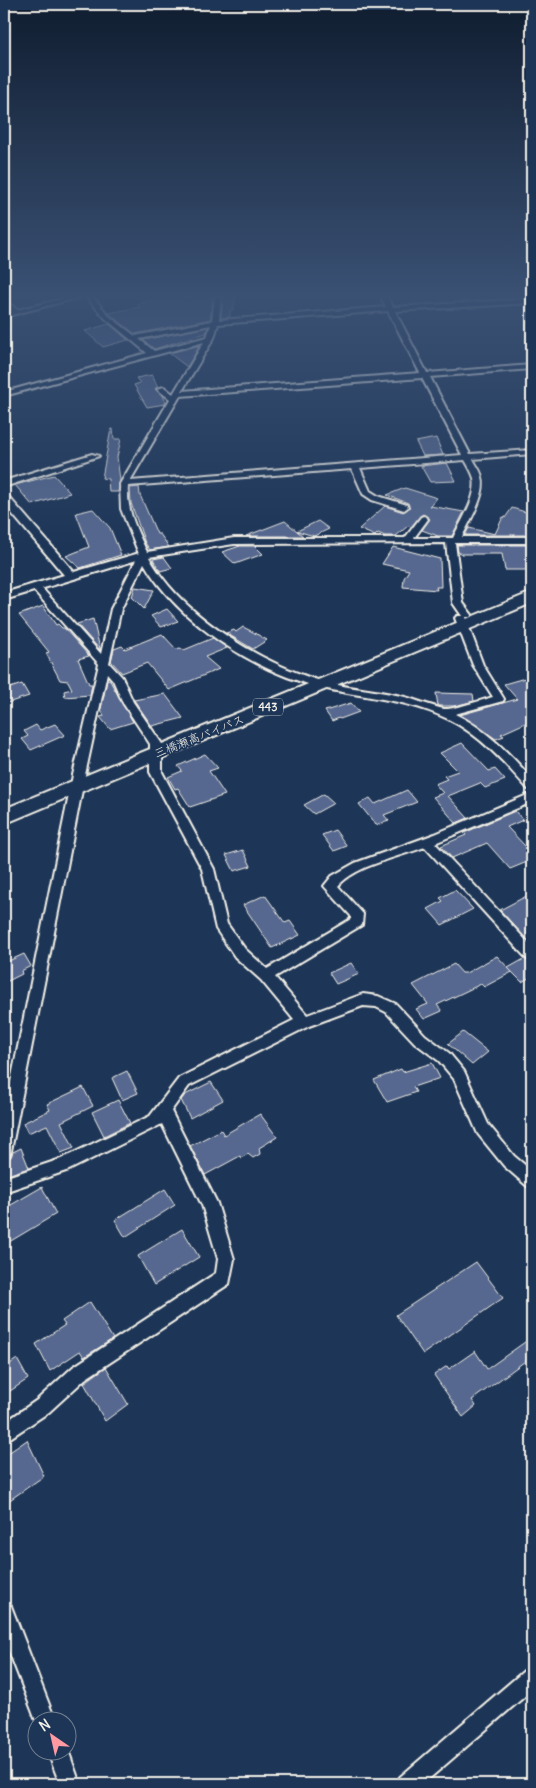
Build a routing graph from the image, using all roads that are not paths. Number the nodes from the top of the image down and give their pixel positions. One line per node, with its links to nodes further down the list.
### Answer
1 (53, 380): 6 (street)
2 (185, 380): 7 (street)
3 (351, 380): 7 (street)
4 (427, 380): 10 (street)
5 (161, 389): 7 (street)
6 (4, 394)
7 (176, 396): 13 (street)
8 (532, 452): 10 (street)
9 (95, 456): 12 (street)
10 (468, 457): 11 (street); 19 (street)
11 (355, 466): 13 (street); 15 (street)
12 (4, 484)
13 (124, 484): 20 (street)
14 (4, 498): 21 (street)
15 (404, 507)
16 (424, 519): 18 (street)
17 (532, 540): 19 (street)
18 (407, 541): 19 (street); 20 (street)
19 (453, 541): 26 (street)
20 (143, 555): 21 (street); 27 (street); 28 (street)
21 (71, 576): 22 (street)
22 (36, 587): 24 (street); 27 (street)
23 (532, 588): 26 (highway, 三橋瀬高バイパス / 443)
24 (4, 597)
25 (532, 597): 26 (highway, 三橋瀬高バイパス / 443)
26 (463, 619): 28 (highway, 三橋瀬高バイパス / 443); 29 (street)
27 (103, 662): 30 (street); 31 (street)
28 (317, 682): 29 (street); 30 (highway, 三橋瀬高バイパス / 443)
29 (444, 713): 32 (street)
30 (157, 748): 31 (highway, 三橋瀬高バイパス / 443); 38 (street)
31 (78, 781): 34 (highway, 三橋瀬高バイパス / 443); 35 (highway, 三橋瀬高バイパス / 443); 41 (street)
32 (532, 786)
33 (532, 797): 36 (street)
34 (4, 806)
35 (4, 817)
36 (427, 842): 37 (street); 38 (street)
37 (532, 955)
38 (266, 976): 39 (street)
39 (304, 1022): 40 (street); 42 (street)
40 (163, 1111): 43 (street); 44 (street)
41 (4, 1151)
42 (532, 1181)
43 (4, 1185)
44 (4, 1433)
45 (4, 1613): 47 (street)
46 (532, 1677): 50 (street)
47 (41, 1710)
48 (61, 1760): 49 (street)
49 (70, 1784)
50 (407, 1784)

